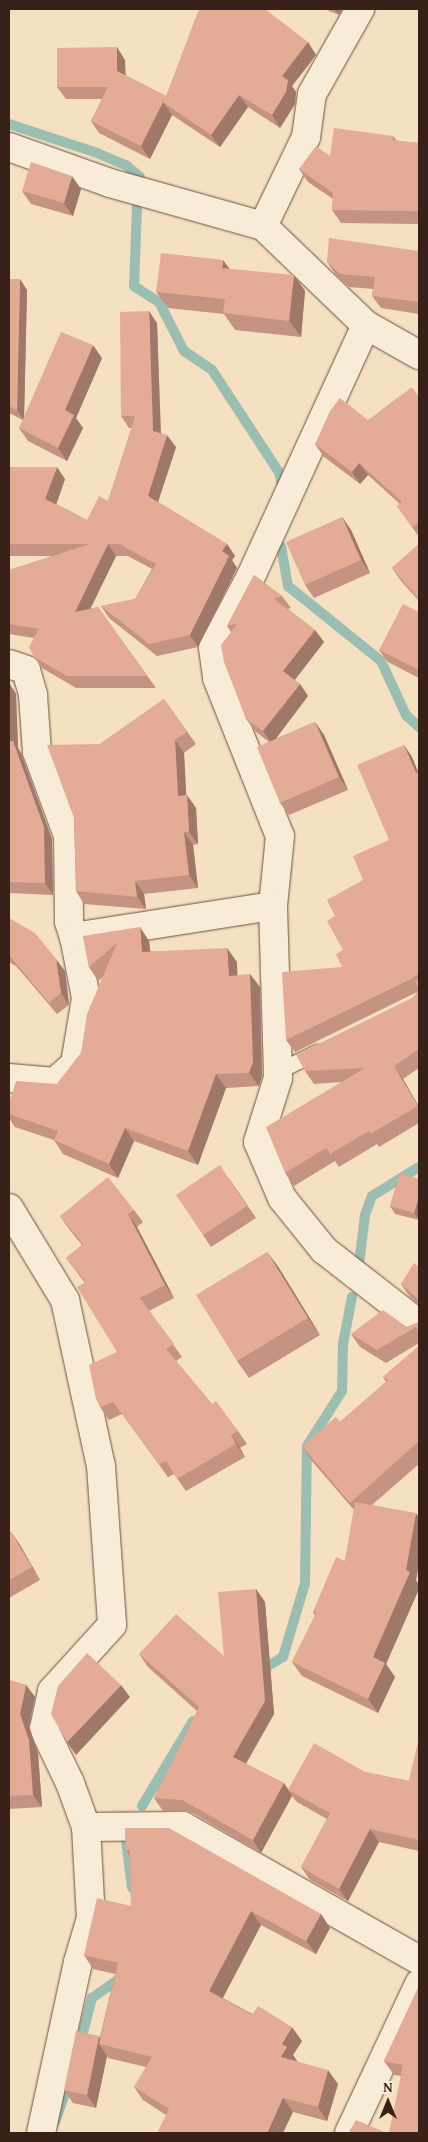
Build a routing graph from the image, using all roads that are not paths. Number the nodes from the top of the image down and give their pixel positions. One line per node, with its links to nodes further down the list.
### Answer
1 (360, 9): 3 (street)
2 (9, 147): 3 (street)
3 (262, 226): 4 (street)
4 (366, 325): 5 (street); 7 (street)
5 (419, 355)
6 (9, 664): 8 (street)
7 (273, 906): 8 (street); 10 (street)
8 (74, 937): 11 (street)
9 (331, 1045): 10 (lane)
10 (278, 1071): 13 (street)
11 (9, 1078)
12 (9, 1208): 14 (street)
13 (419, 1324)
14 (86, 1827): 15 (street); 17 (street)
15 (419, 1960)
16 (419, 1984): 18 (street)
17 (41, 2133)
18 (349, 2133)

